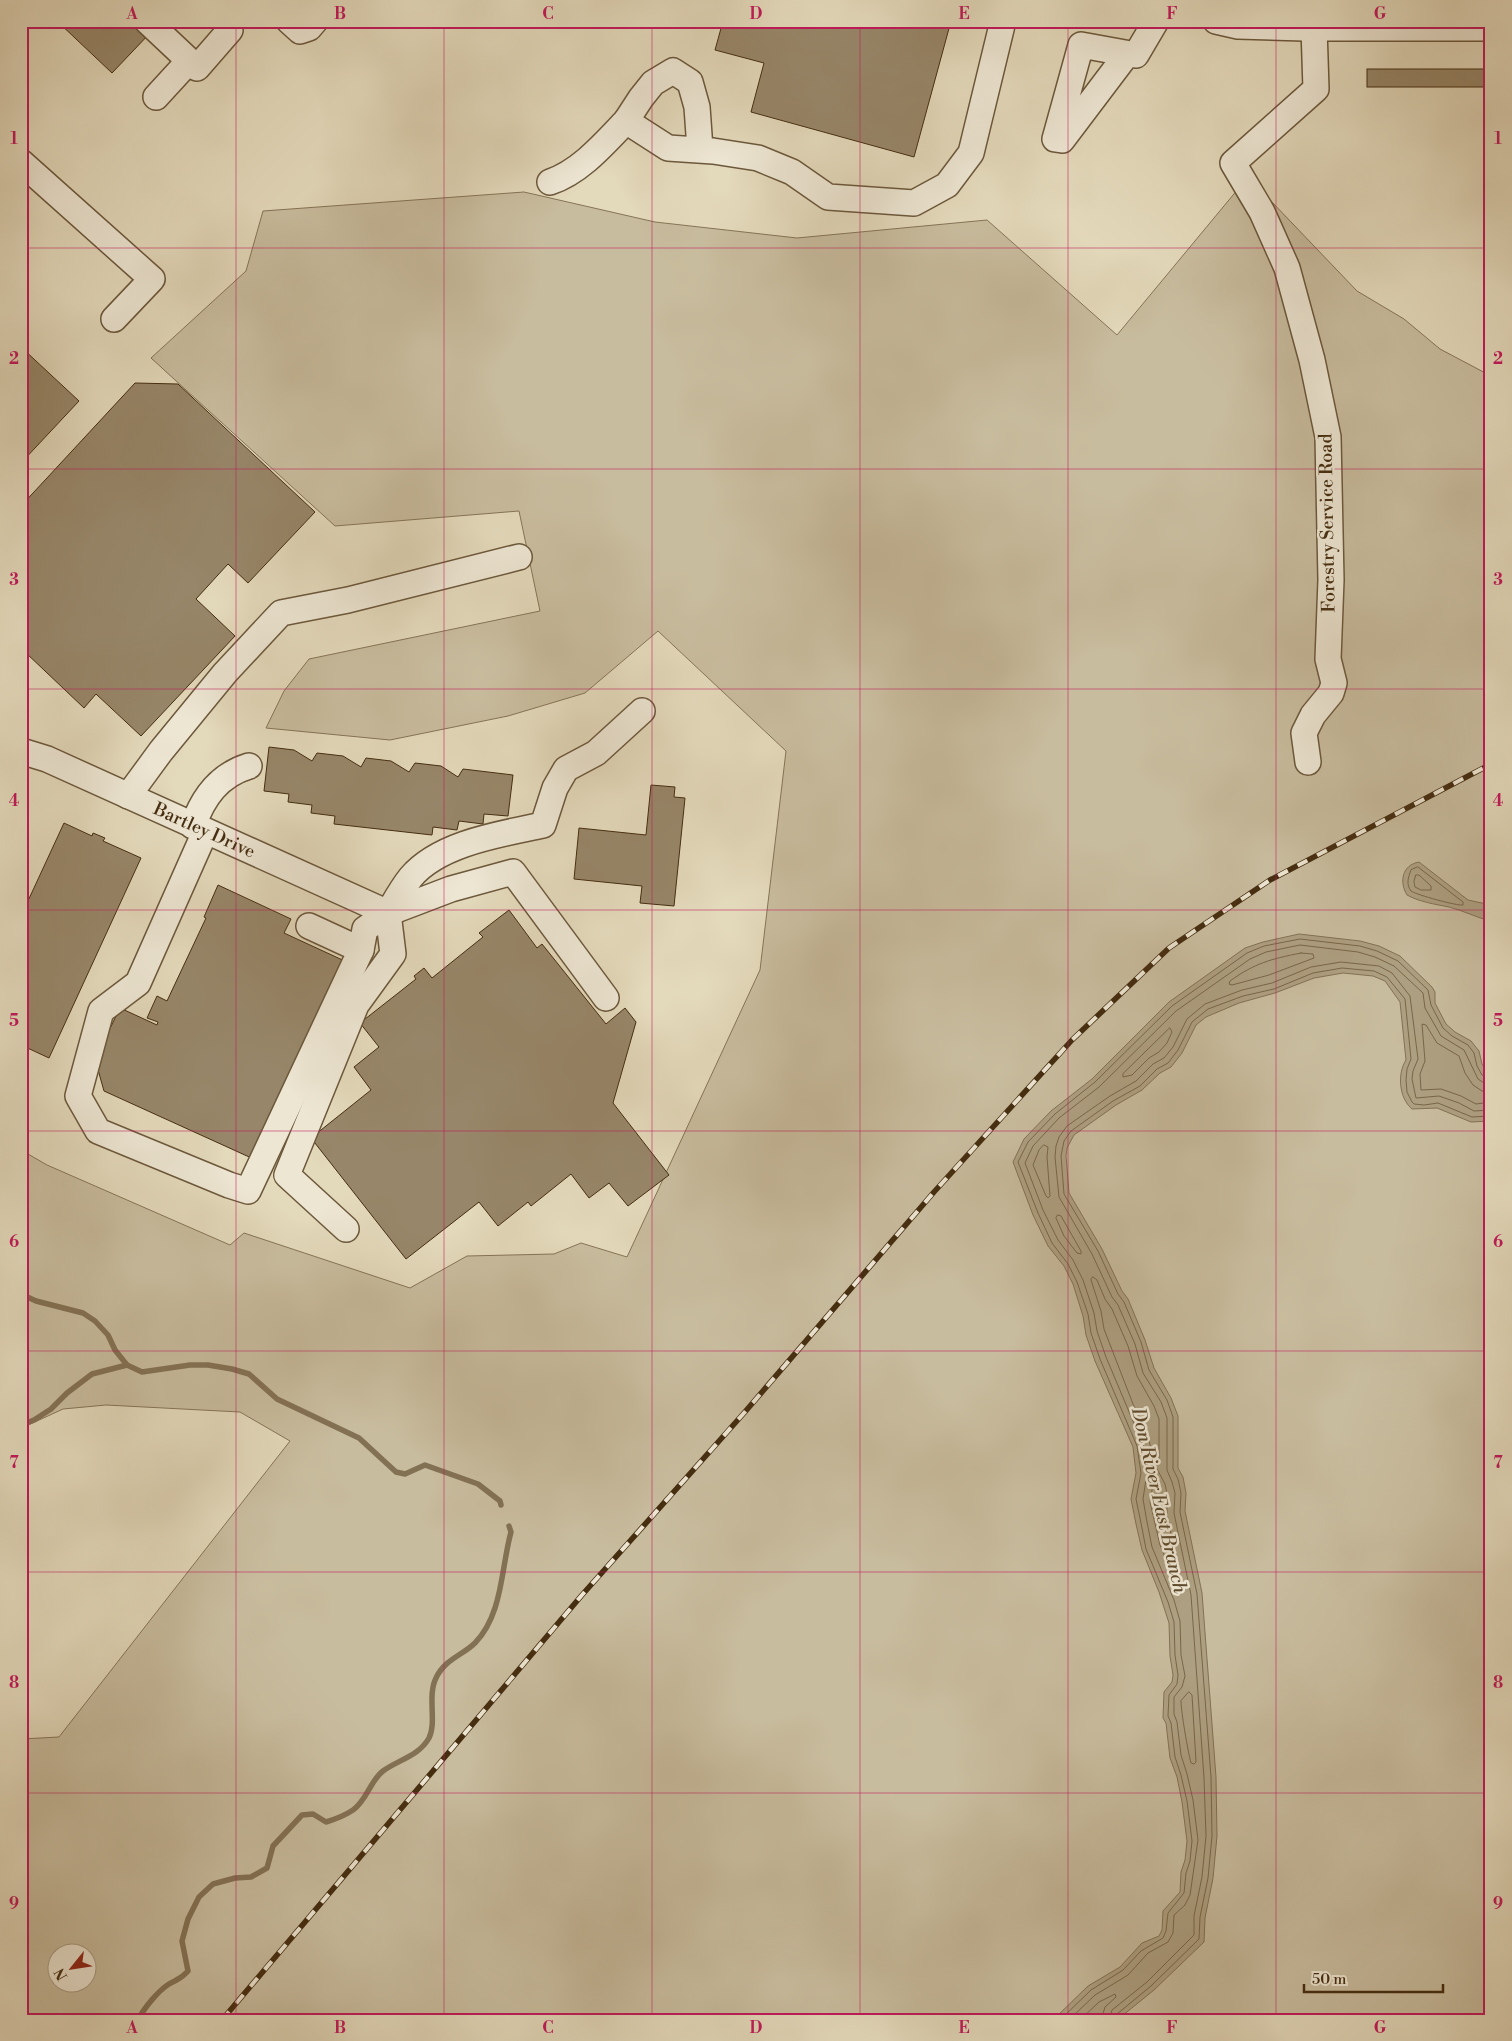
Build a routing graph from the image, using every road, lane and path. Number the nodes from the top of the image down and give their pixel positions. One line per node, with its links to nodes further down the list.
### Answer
1 (147, 21): 11 (street)
2 (290, 21): 3 (street)
3 (315, 21)
4 (1002, 21): 14 (street)
5 (1156, 21): 10 (street)
6 (1216, 21): 7 (street)
7 (1314, 28): 8 (street); 21 (street, Forestry Service Road)
8 (1491, 28)
9 (230, 30): 11 (street)
10 (1127, 54)
11 (190, 61): 12 (street)
12 (156, 97)
13 (626, 121): 14 (street); 14 (street); 16 (street)
14 (700, 150)
15 (21, 162): 17 (street)
16 (550, 182)
17 (114, 319)
18 (520, 556): 23 (street)
19 (642, 711): 25 (street)
20 (21, 751): 23 (street, Bartley Drive)
21 (1308, 762)
22 (249, 766): 24 (street)
23 (128, 796): 24 (street, Bartley Drive)
24 (199, 829): 25 (street, Bartley Drive); 27 (street)
25 (388, 913): 27 (street); 28 (street); 29 (street)
26 (309, 926): 27 (street)
27 (361, 950)
28 (606, 998)
29 (346, 1229)

